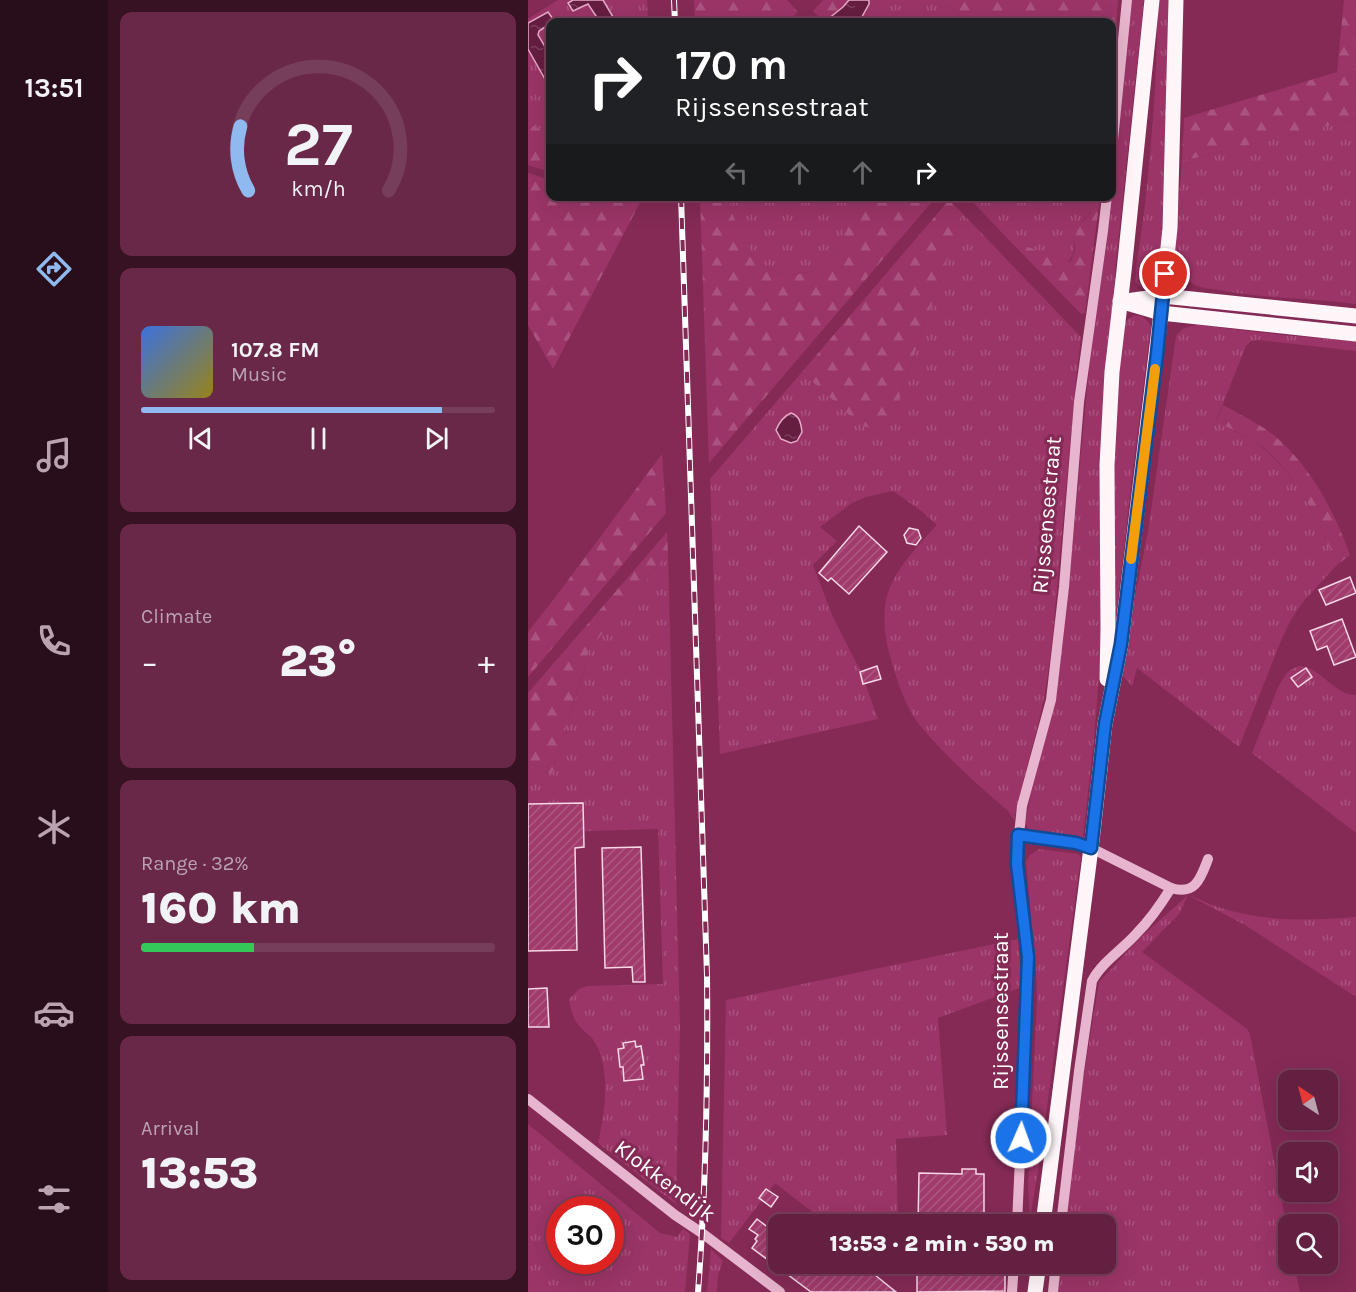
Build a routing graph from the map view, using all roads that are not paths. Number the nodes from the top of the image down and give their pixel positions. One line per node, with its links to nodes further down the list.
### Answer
1 (1127, 0): 4 (street)
2 (1152, 0): 7 (main road)
3 (1176, 0): 6 (main road)
4 (1116, 110)
5 (1106, 201): 12 (street, Rijssensestraat)
6 (1163, 296): 7 (main road); 8 (main road); 9 (main road)
7 (1120, 301): 8 (main road); 11 (main road)
8 (1161, 313): 10 (main road); 11 (main road)
9 (1356, 316)
10 (1356, 334)
11 (1105, 724): 13 (main road)
12 (1018, 835): 13 (street); 17 (street, Rijssensestraat)
13 (1091, 848): 15 (street); 18 (main road)
14 (1208, 859): 15 (street)
15 (1171, 888): 19 (street)
16 (528, 1099): 23 (street, Klokkendijk)
17 (1017, 1214)
18 (1044, 1214)
19 (1062, 1214)
20 (1013, 1274): 24 (street)
21 (1037, 1274): 25 (main road)
22 (1055, 1274): 26 (street)
23 (780, 1292)
24 (1012, 1292)
25 (1035, 1292)
26 (1053, 1292)

